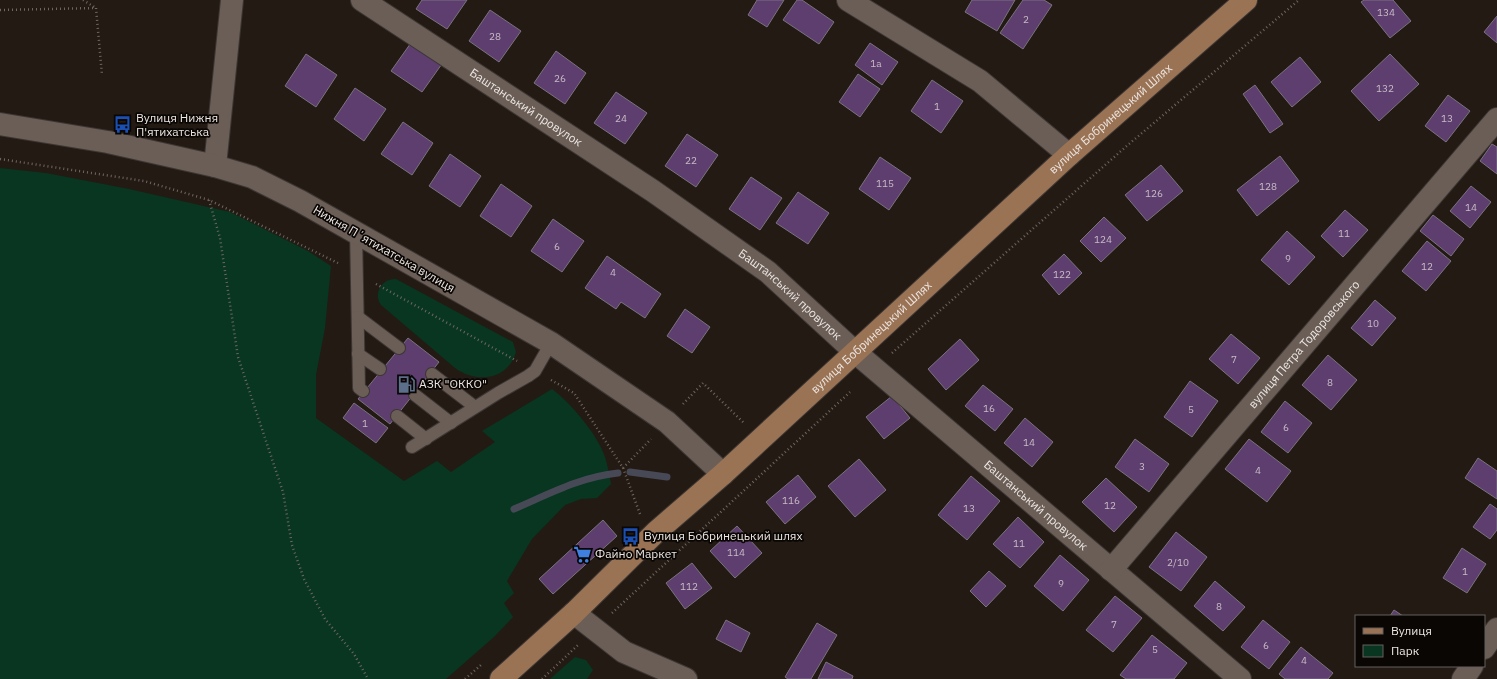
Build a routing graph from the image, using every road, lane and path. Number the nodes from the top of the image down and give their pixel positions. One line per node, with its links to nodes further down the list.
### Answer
1 (84, 0): 7 (path)
2 (232, 0): 14 (street)
3 (362, 0): 19 (street, Баштанський провулок)
4 (848, 0): 12 (street)
5 (1246, 0): 12 (main road, вулиця Бобринецький Шлях)
6 (1299, 0): 21 (path)
7 (96, 8): 8 (path); 9 (path)
8 (0, 10)
9 (102, 75)
10 (1497, 119): 35 (street, вулиця Петра Тодоровського)
11 (0, 124): 14 (street, Нижня Пʼятихатська вулиця)
12 (1069, 155): 19 (main road, вулиця Бобринецький Шлях)
13 (0, 160): 40 (path)
14 (215, 166): 15 (street, Нижня Пʼятихатська вулиця)
15 (356, 232): 16 (lane); 17 (street, Нижня Пʼятихатська вулиця)
16 (358, 317): 18 (lane); 20 (lane)
17 (551, 343): 27 (lane); 32 (street, Нижня Пʼятихатська вулиця)
18 (399, 348)
19 (855, 352): 21 (street, Баштанський провулок); 32 (main road, вулиця Бобринецький Шлях)
20 (358, 354): 22 (lane); 24 (lane)
21 (876, 368): 34 (path); 35 (street, Баштанський провулок)
22 (380, 369)
23 (432, 374): 27 (lane)
24 (363, 391)
25 (574, 393): 33 (path)
26 (415, 395): 29 (lane)
27 (475, 408): 29 (lane)
28 (397, 416): 30 (lane)
29 (451, 423): 30 (lane)
30 (426, 439): 31 (lane)
31 (412, 447)
32 (723, 474): 36 (main road, вулиця Бобринецький Шлях)
33 (642, 518)
34 (678, 553)
35 (1111, 570): 43 (street, Баштанський провулок)
36 (574, 613): 41 (main road, вулиця Бобринецький Шлях); 42 (street)
37 (1497, 629): 38 (street)
38 (1485, 647)
39 (1471, 667): 44 (street)
40 (368, 679)
41 (501, 679)
42 (686, 679)
43 (1240, 679)
44 (1463, 679)

